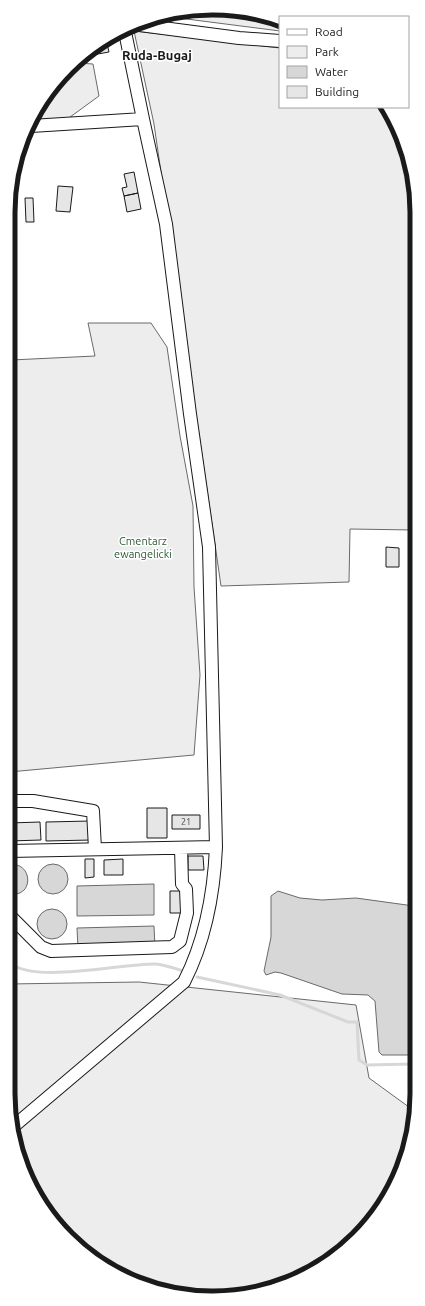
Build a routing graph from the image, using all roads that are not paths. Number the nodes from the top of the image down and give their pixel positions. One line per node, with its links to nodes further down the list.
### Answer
1 (147, 26): 3 (street)
2 (126, 35): 4 (street)
3 (279, 41)
4 (143, 119): 5 (street); 7 (street)
5 (35, 126)
6 (15, 801): 9 (street)
7 (216, 847): 8 (street); 12 (street)
8 (181, 848): 9 (street); 11 (street)
9 (94, 849): 10 (street)
10 (15, 851)
11 (15, 921)
12 (18, 1123)

